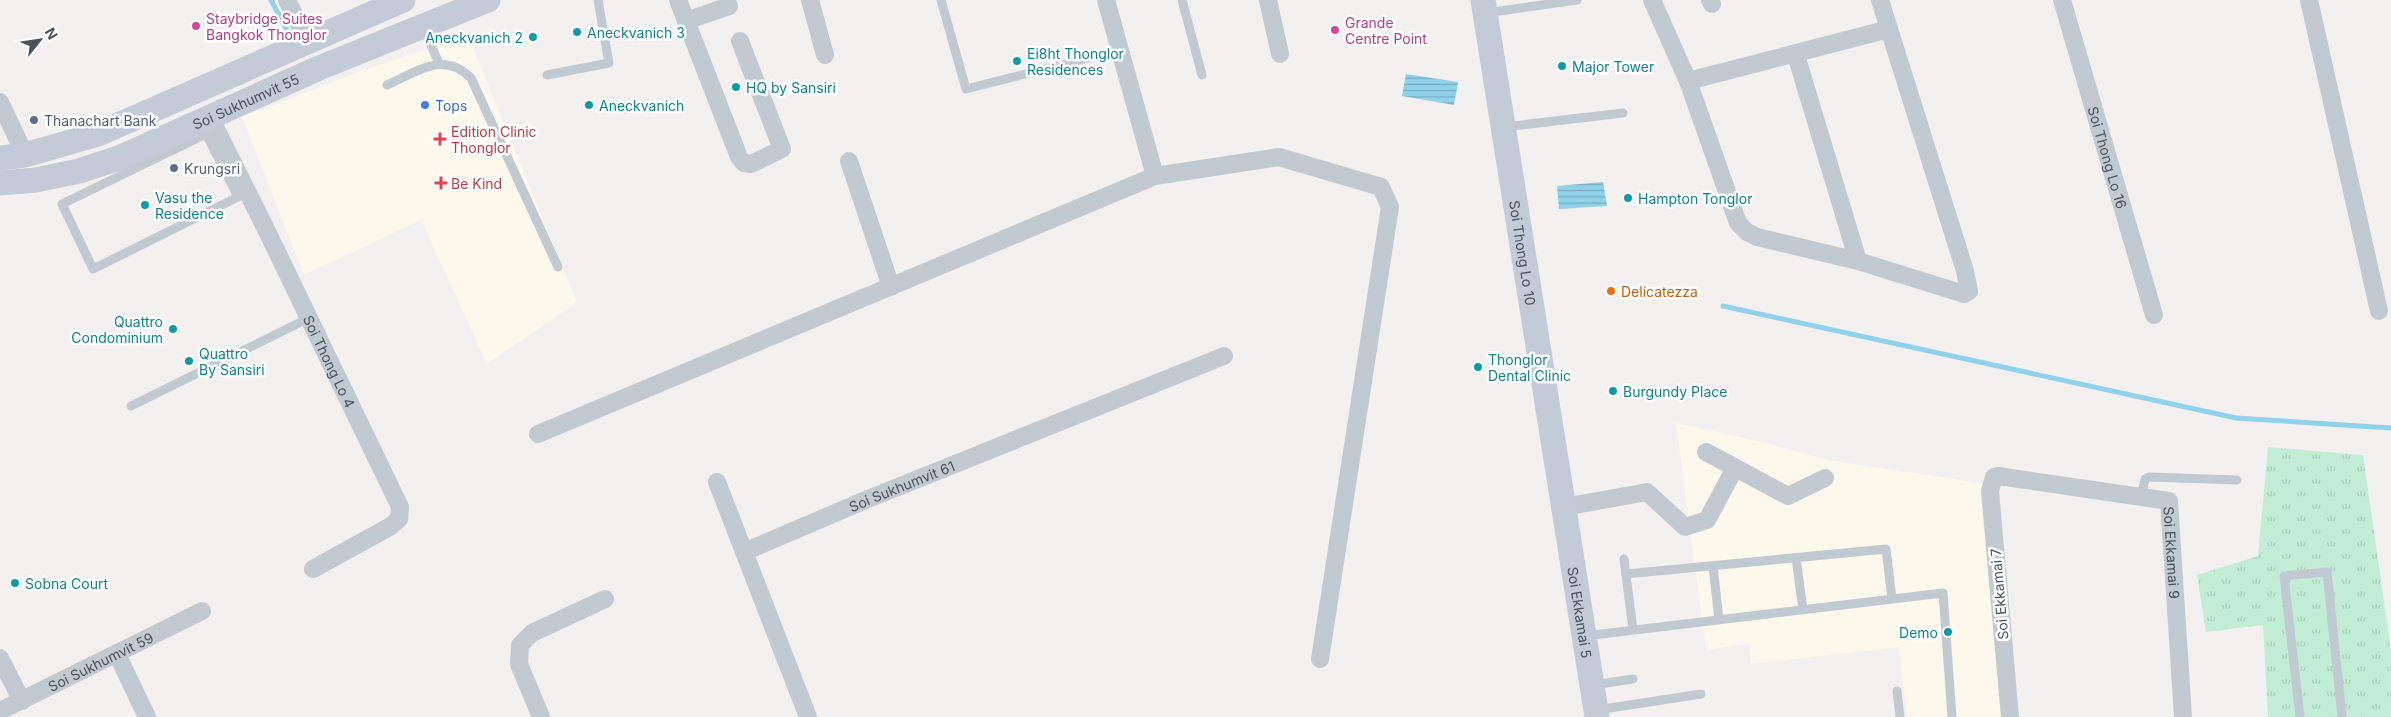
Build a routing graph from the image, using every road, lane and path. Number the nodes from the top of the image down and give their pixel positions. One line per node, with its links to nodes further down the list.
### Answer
1 (287, 0): 22 (street)
2 (403, 0): 22 (main road, Soi Sukhumvit 55)
3 (488, 0): 19 (main road, Soi Sukhumvit 55)
4 (598, 0): 29 (lane)
5 (678, 0): 18 (street)
6 (810, 0): 25 (street)
7 (941, 0): 23 (lane)
8 (1106, 0): 23 (street)
9 (1182, 0): 30 (lane)
10 (1268, 0): 24 (street)
11 (1577, 0): 17 (lane)
12 (1652, 0): 31 (street)
13 (1880, 0): 20 (street)
14 (2062, 0): 51 (street, Soi Thong Lo 16)
15 (2309, 0): 50 (street)
16 (729, 6): 18 (street)
17 (1484, 7): 37 (main road, Soi Thong Lo 10)
18 (686, 21): 21 (street)
19 (421, 25): 27 (lane); 28 (main road, Soi Sukhumvit 55)
20 (1889, 29): 26 (street); 47 (street)
21 (740, 41)
22 (308, 43): 28 (main road); 33 (main road, Soi Sukhumvit 55)
23 (1120, 50): 43 (street)
24 (1280, 54)
25 (825, 55)
26 (1796, 55): 31 (street); 47 (street)
27 (439, 63): 32 (lane); 48 (lane)
28 (319, 68): 36 (main road, Soi Sukhumvit 55)
29 (546, 75)
30 (1202, 75)
31 (1688, 81): 47 (street)
32 (387, 85)
33 (197, 92): 36 (main road); 39 (main road, Soi Sukhumvit 55)
34 (0, 102): 39 (street)
35 (1623, 113): 37 (lane)
36 (210, 117): 38 (main road, Soi Sukhumvit 55); 46 (street, Soi Thong Lo 4)
37 (1504, 127): 63 (main road, Soi Thong Lo 10)
38 (188, 135): 40 (main road, Soi Sukhumvit 55); 46 (lane)
39 (25, 155): 41 (main road, Soi Sukhumvit 55); 44 (main road)
40 (145, 155): 44 (main road, Soi Sukhumvit 55); 46 (lane)
41 (0, 158)
42 (849, 161): 49 (street)
43 (1156, 176): 49 (street); 79 (street)
44 (36, 180): 45 (main road, Soi Sukhumvit 55)
45 (0, 183)
46 (243, 195): 52 (street, Soi Thong Lo 4)
47 (1858, 261)
48 (558, 267)
49 (892, 287): 55 (street)
50 (2378, 311)
51 (2154, 315)
52 (309, 318): 54 (lane); 68 (street, Soi Thong Lo 4)
53 (1224, 356): 64 (street, Soi Sukhumvit 61)
54 (131, 406)
55 (538, 434)
56 (1706, 452): 57 (street)
57 (1735, 468): 59 (street); 63 (street)
58 (1998, 476): 62 (street, Soi Ekkamai 9); 91 (street, Soi Ekkamai 7)
59 (1825, 478)
60 (2237, 480): 62 (lane)
61 (717, 482): 64 (street)
62 (2141, 497): 92 (street, Soi Ekkamai 9)
63 (1564, 507): 76 (main road, Soi Ekkamai 5)
64 (744, 552): 88 (street)
65 (1796, 558): 67 (lane); 71 (lane); 72 (lane)
66 (1624, 559): 69 (lane)
67 (1713, 566): 69 (lane); 74 (lane)
68 (313, 569)
69 (1626, 574): 75 (lane)
70 (604, 599): 87 (street)
71 (1892, 599): 72 (lane); 90 (lane)
72 (1803, 610): 74 (lane)
73 (202, 611): 77 (street, Soi Sukhumvit 59)
74 (1719, 620): 75 (lane)
75 (1633, 630): 76 (lane)
76 (1585, 636): 81 (main road, Soi Ekkamai 5)
77 (117, 654): 84 (street, Soi Sukhumvit 59); 86 (street)
78 (0, 658): 84 (street)
79 (1320, 659)
80 (1633, 679): 81 (lane)
81 (1592, 686): 85 (main road, Soi Ekkamai 5)
82 (1897, 691): 89 (lane)
83 (1701, 694): 85 (lane)
84 (12, 709)
85 (1597, 713)
86 (147, 717)
87 (541, 717)
88 (808, 717)
89 (1900, 717)
90 (1952, 717)
91 (2010, 717)
92 (2184, 717)
93 (2300, 717): 94 (lane)
94 (2342, 717)

